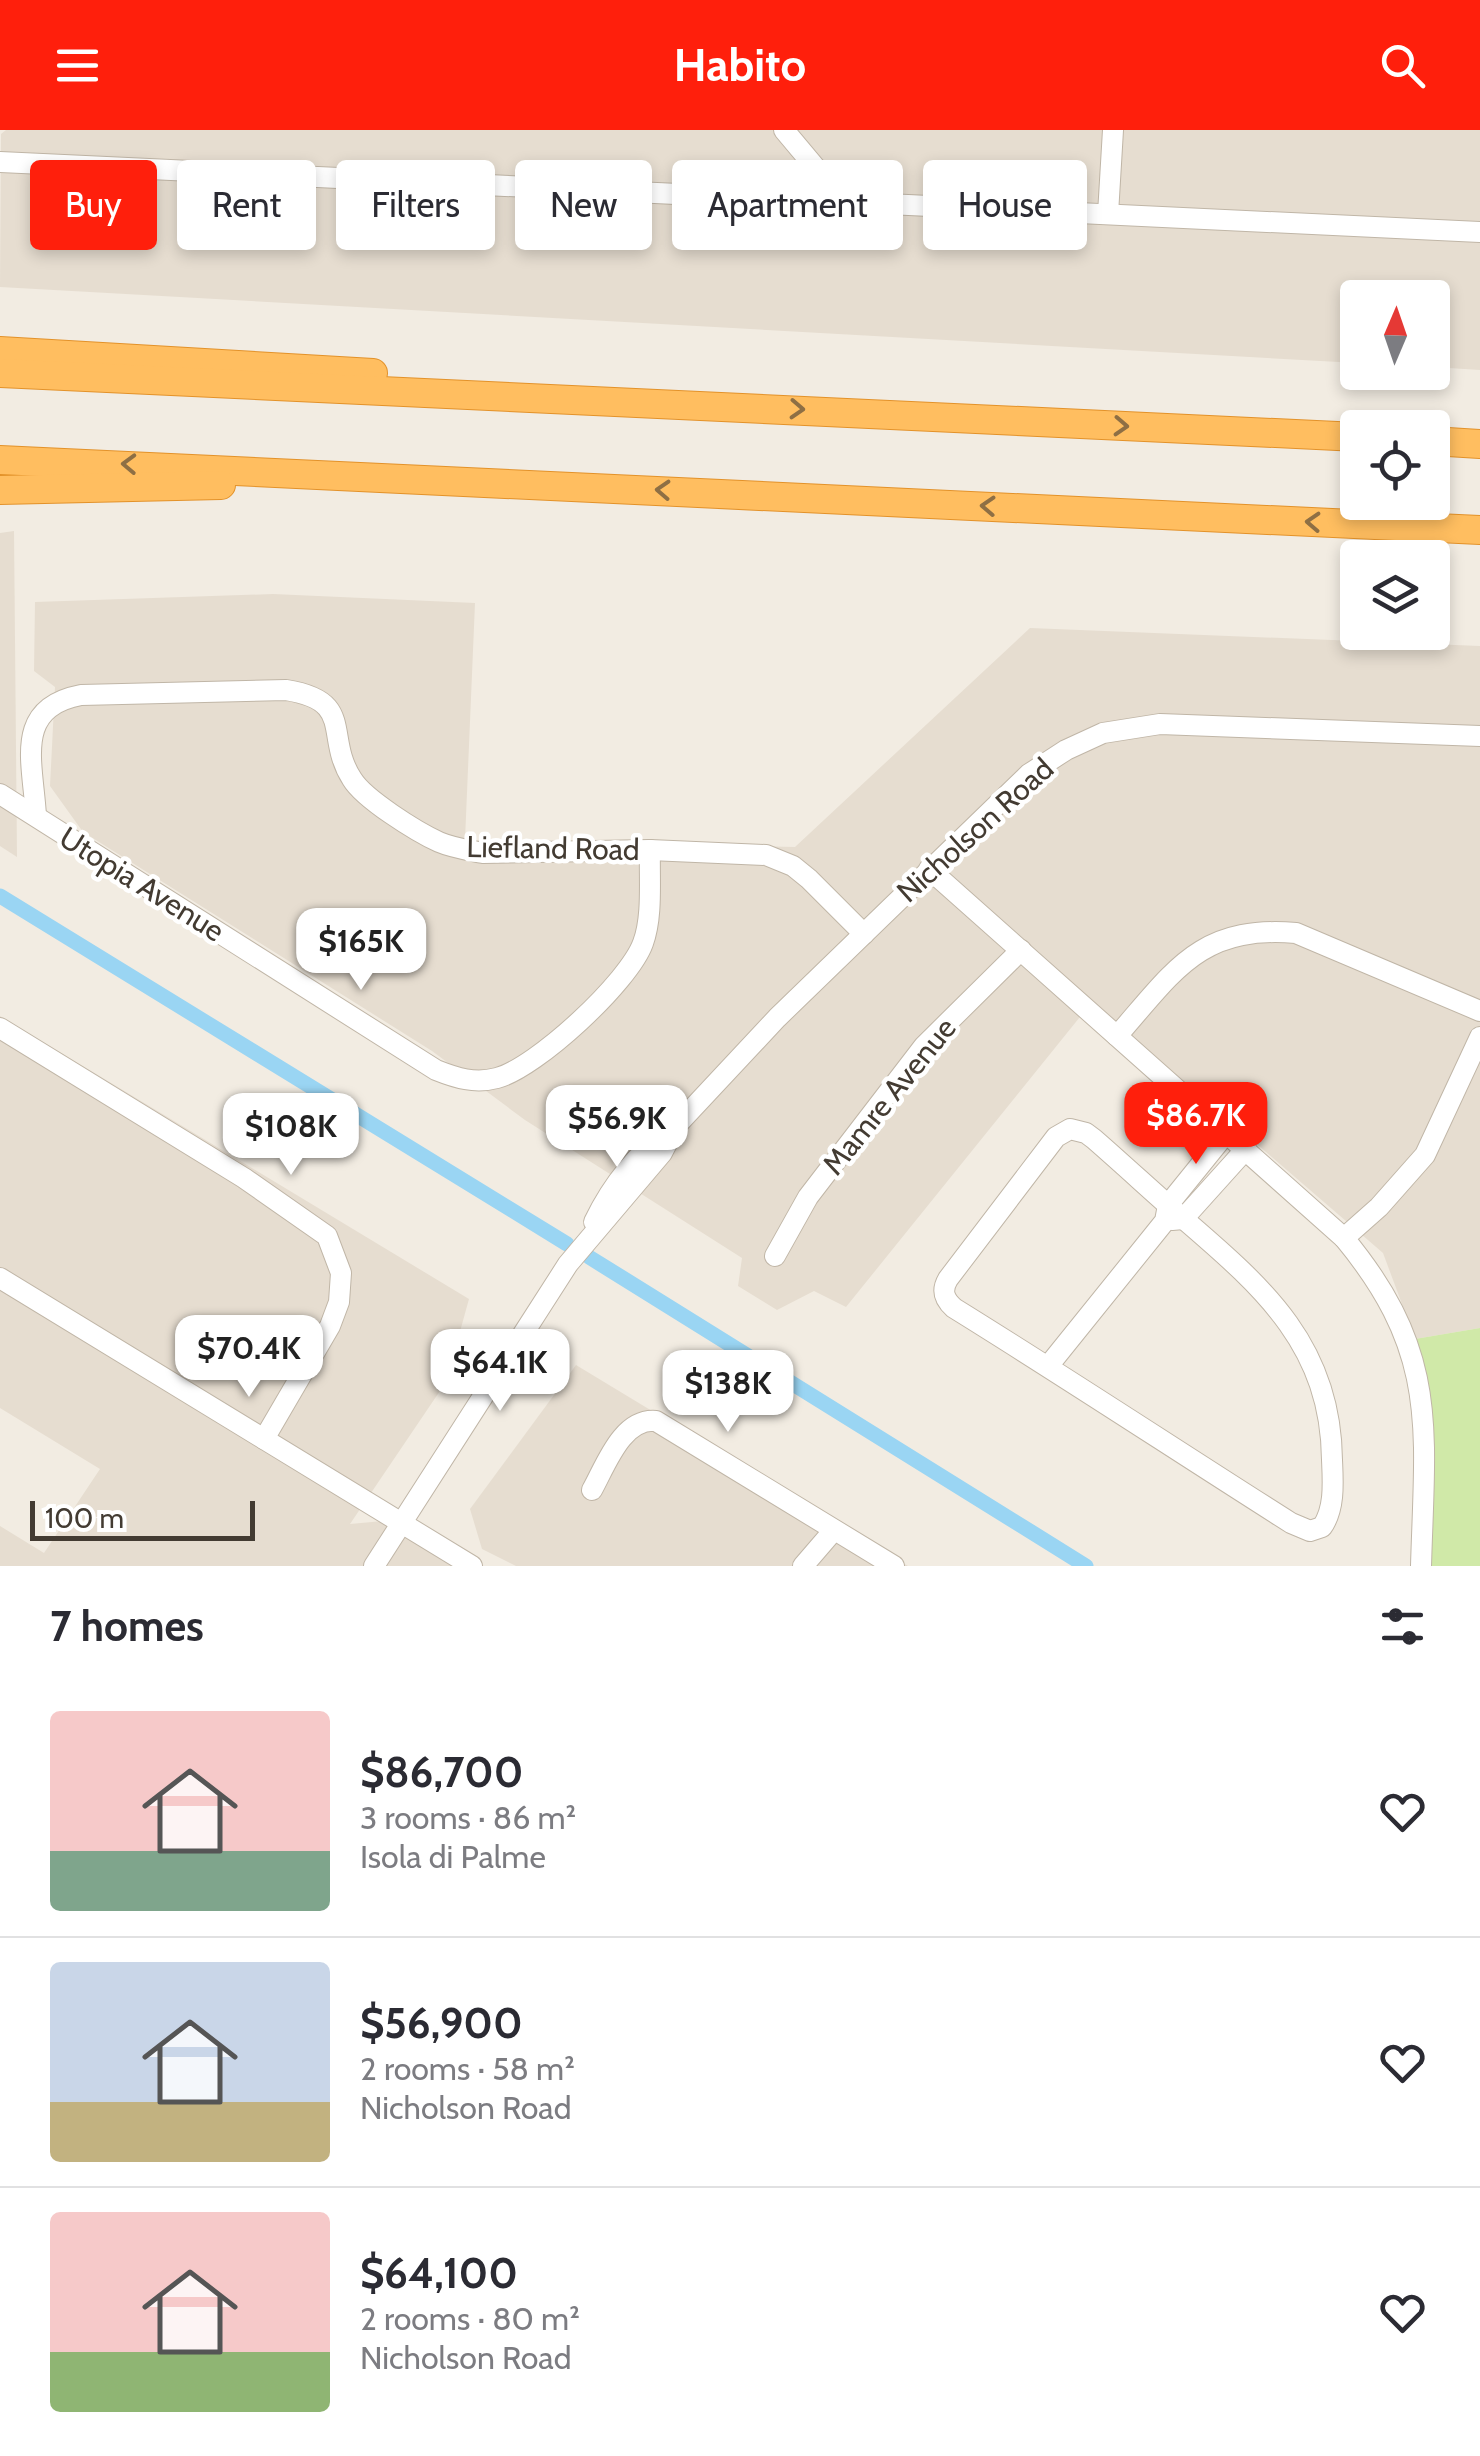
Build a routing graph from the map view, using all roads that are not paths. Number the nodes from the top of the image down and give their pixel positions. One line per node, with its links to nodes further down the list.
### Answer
1 (784, 130): 3 (street)
2 (1112, 130): 7 (street)
3 (809, 160)
4 (0, 162): 5 (street)
5 (672, 196)
6 (903, 206): 7 (street)
7 (1108, 214): 8 (street)
8 (1480, 232)
9 (0, 352): 11 (highway)
10 (0, 373): 11 (highway)
11 (736, 406): 12 (highway, one-way to 12)
12 (1340, 437)
13 (1450, 442): 14 (highway)
14 (1480, 444)
15 (0, 460): 16 (highway, one-way to 15)
16 (442, 480): 17 (highway); 18 (highway, one-way to 16)
17 (0, 490)
18 (1480, 530)
19 (1480, 736): 23 (street, Nicholson Road)
20 (0, 794): 21 (street, Utopia Avenue)
21 (36, 816): 22 (street, Liefland Road); 22 (street, Utopia Avenue)
22 (650, 850): 24 (street, Liefland Road)
23 (929, 869): 24 (street, Nicholson Road); 25 (street)
24 (864, 934): 39 (street, Nicholson Road)
25 (1021, 950): 28 (street); 34 (street, Mamre Avenue)
26 (1480, 1010): 28 (street)
27 (0, 1028): 37 (street)
28 (1118, 1036): 30 (street)
29 (1480, 1037): 33 (street)
30 (1227, 1132): 31 (street); 32 (street)
31 (1246, 1149): 32 (street); 33 (street)
32 (1172, 1215): 36 (street); 36 (street); 36 (street)
33 (1344, 1238): 45 (street)
34 (775, 1256)
35 (0, 1278): 37 (street)
36 (1049, 1365)
37 (264, 1439): 39 (street)
38 (592, 1490): 40 (street)
39 (400, 1525): 41 (street, Nicholson Road); 42 (street)
40 (834, 1530): 43 (street); 44 (street)
41 (374, 1566)
42 (472, 1566)
43 (802, 1566)
44 (894, 1566)
45 (1421, 1566)

